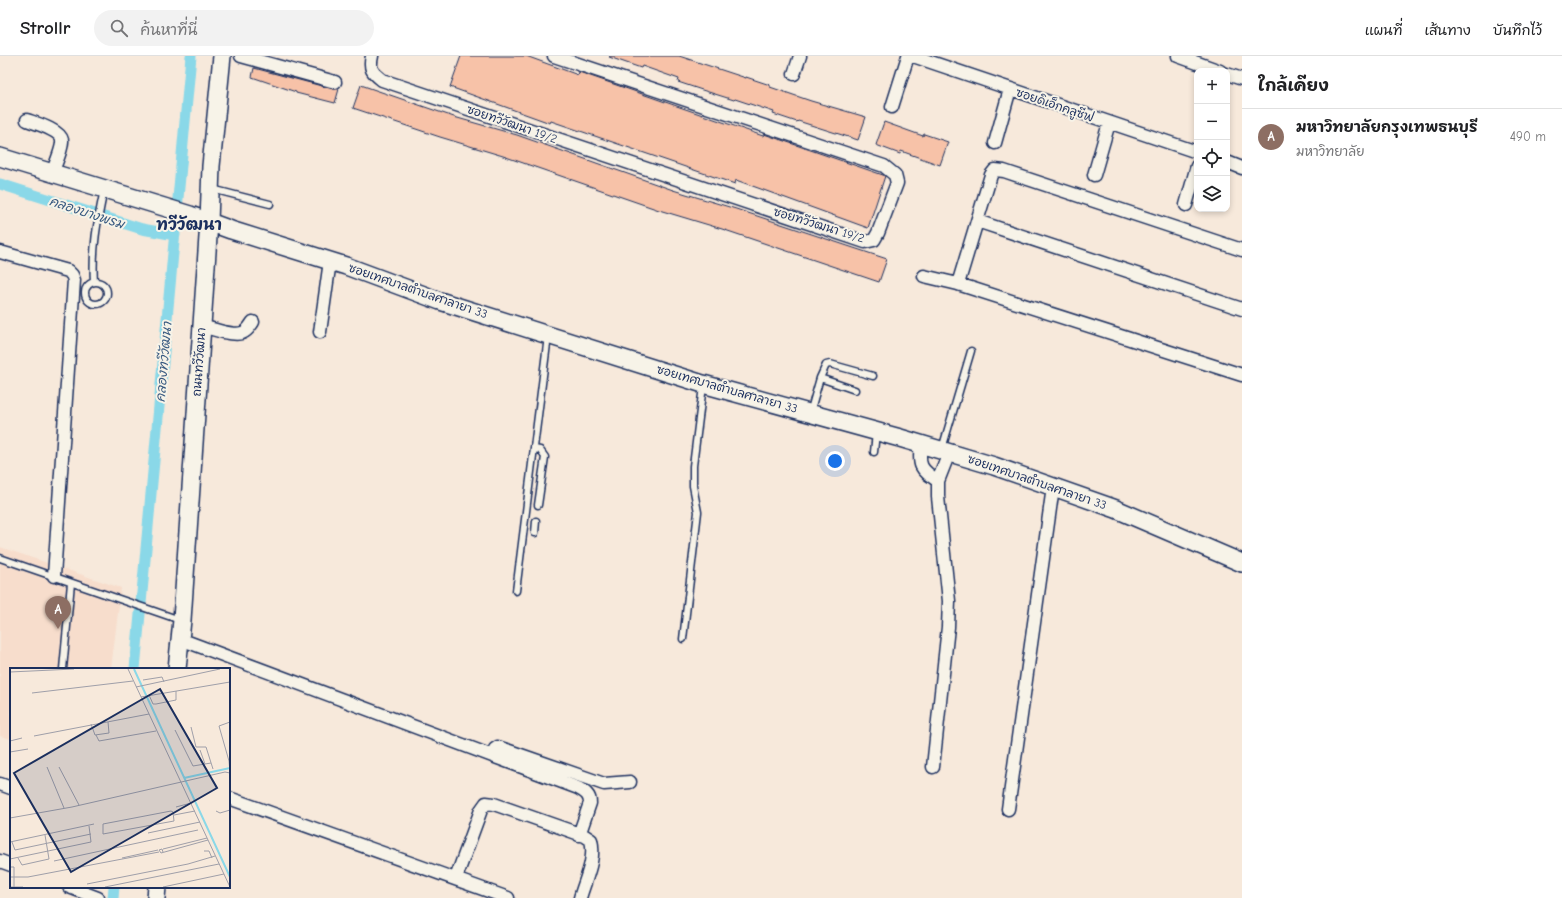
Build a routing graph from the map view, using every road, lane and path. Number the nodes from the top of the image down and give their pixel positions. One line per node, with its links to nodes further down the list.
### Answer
1 (222, 56): 26 (street, ถนนทวีวัฒนา)
2 (241, 56): 13 (street)
3 (372, 56): 4 (street, ซอยทวีวัฒนา 19/2)
4 (554, 56)
5 (800, 56): 10 (street)
6 (908, 56): 15 (street)
7 (913, 56): 14 (street, ซอยดิเอ็กคลูซีฟ)
8 (1178, 56): 9 (street)
9 (1212, 68)
10 (794, 74)
11 (1230, 75): 12 (street)
12 (1242, 79)
13 (335, 82)
14 (1010, 89): 17 (street, ซอยดิเอ็กคลูซีฟ); 18 (street)
15 (892, 107)
16 (27, 120): 23 (street)
17 (1109, 123): 19 (street, ซอยดิเอ็กคลูซีฟ); 24 (street)
18 (995, 143)
19 (1194, 151)
20 (0, 158): 23 (street, ซอยเทศบาลตำบลศาลายา 33)
21 (1230, 163): 22 (street)
22 (1242, 168)
23 (52, 173): 27 (street, ซอยเทศบาลตำบลศาลายา 33)
24 (1094, 175)
25 (1194, 176): 29 (street)
26 (210, 189): 28 (lane); 31 (street, ถนนทวีวัฒนา)
27 (103, 197): 31 (street, ซอยเทศบาลตำบลศาลายา 33); 36 (lane)
28 (270, 204)
29 (1186, 206)
30 (977, 221): 32 (street); 37 (street); 38 (street)
31 (209, 222): 34 (street, ซอยเทศบาลตำบลศาลายา 33); 40 (street, ถนนทวีวัฒนา)
32 (1242, 250)
33 (0, 252): 62 (street)
34 (330, 261): 41 (street); 42 (street, ซอยเทศบาลตำบลศาลายา 33)
35 (924, 276): 37 (street)
36 (94, 282)
37 (958, 284): 44 (street)
38 (1242, 309)
39 (253, 322): 40 (street)
40 (202, 326): 65 (street, ถนนทวีวัฒนา)
41 (320, 332)
42 (549, 335): 47 (street, ซอยเทศบาลตำบลศาลายา 33); 52 (lane)
43 (971, 351): 54 (lane)
44 (1242, 375)
45 (873, 376): 46 (lane)
46 (820, 378): 48 (lane); 49 (lane)
47 (703, 384): 49 (street, ซอยเทศบาลตำบลศาลายา 33); 67 (lane)
48 (855, 390)
49 (810, 413): 50 (street, ซอยเทศบาลตำบลศาลายา 33)
50 (877, 432): 51 (street, ซอยเทศบาลตำบลศาลายา 33); 53 (lane)
51 (921, 444): 54 (street, ซอยเทศบาลตำบลศาลายา 33); 55 (street)
52 (534, 449): 57 (lane); 64 (lane)
53 (874, 452)
54 (945, 452): 55 (street); 56 (street, ซอยเทศบาลตำบลศาลายา 33)
55 (938, 481): 71 (street)
56 (1053, 486): 61 (street, ซอยเทศบาลตำบลศาลายา 33); 76 (street)
57 (538, 505)
58 (536, 521): 59 (lane)
59 (535, 533)
60 (0, 558): 62 (lane)
61 (1242, 563)
62 (54, 576): 63 (lane)
63 (71, 583): 65 (lane); 68 (lane)
64 (516, 591)
65 (182, 620): 66 (street, ถนนทวีวัฒนา)
66 (180, 639): 69 (street, ถนนทวีวัฒนา); 70 (street)
67 (683, 639)
68 (63, 668)
69 (177, 668)
70 (492, 755): 72 (street); 77 (street)
71 (933, 767)
72 (630, 782)
73 (0, 784): 74 (street)
74 (10, 788)
75 (230, 798): 80 (street)
76 (1008, 808)
77 (579, 834): 80 (street); 86 (street)
78 (0, 861): 79 (street)
79 (10, 865)
80 (456, 878): 85 (street)
81 (73, 888): 83 (street)
82 (157, 888): 84 (street)
83 (96, 894)
84 (156, 898)
85 (508, 898)
86 (580, 898)

